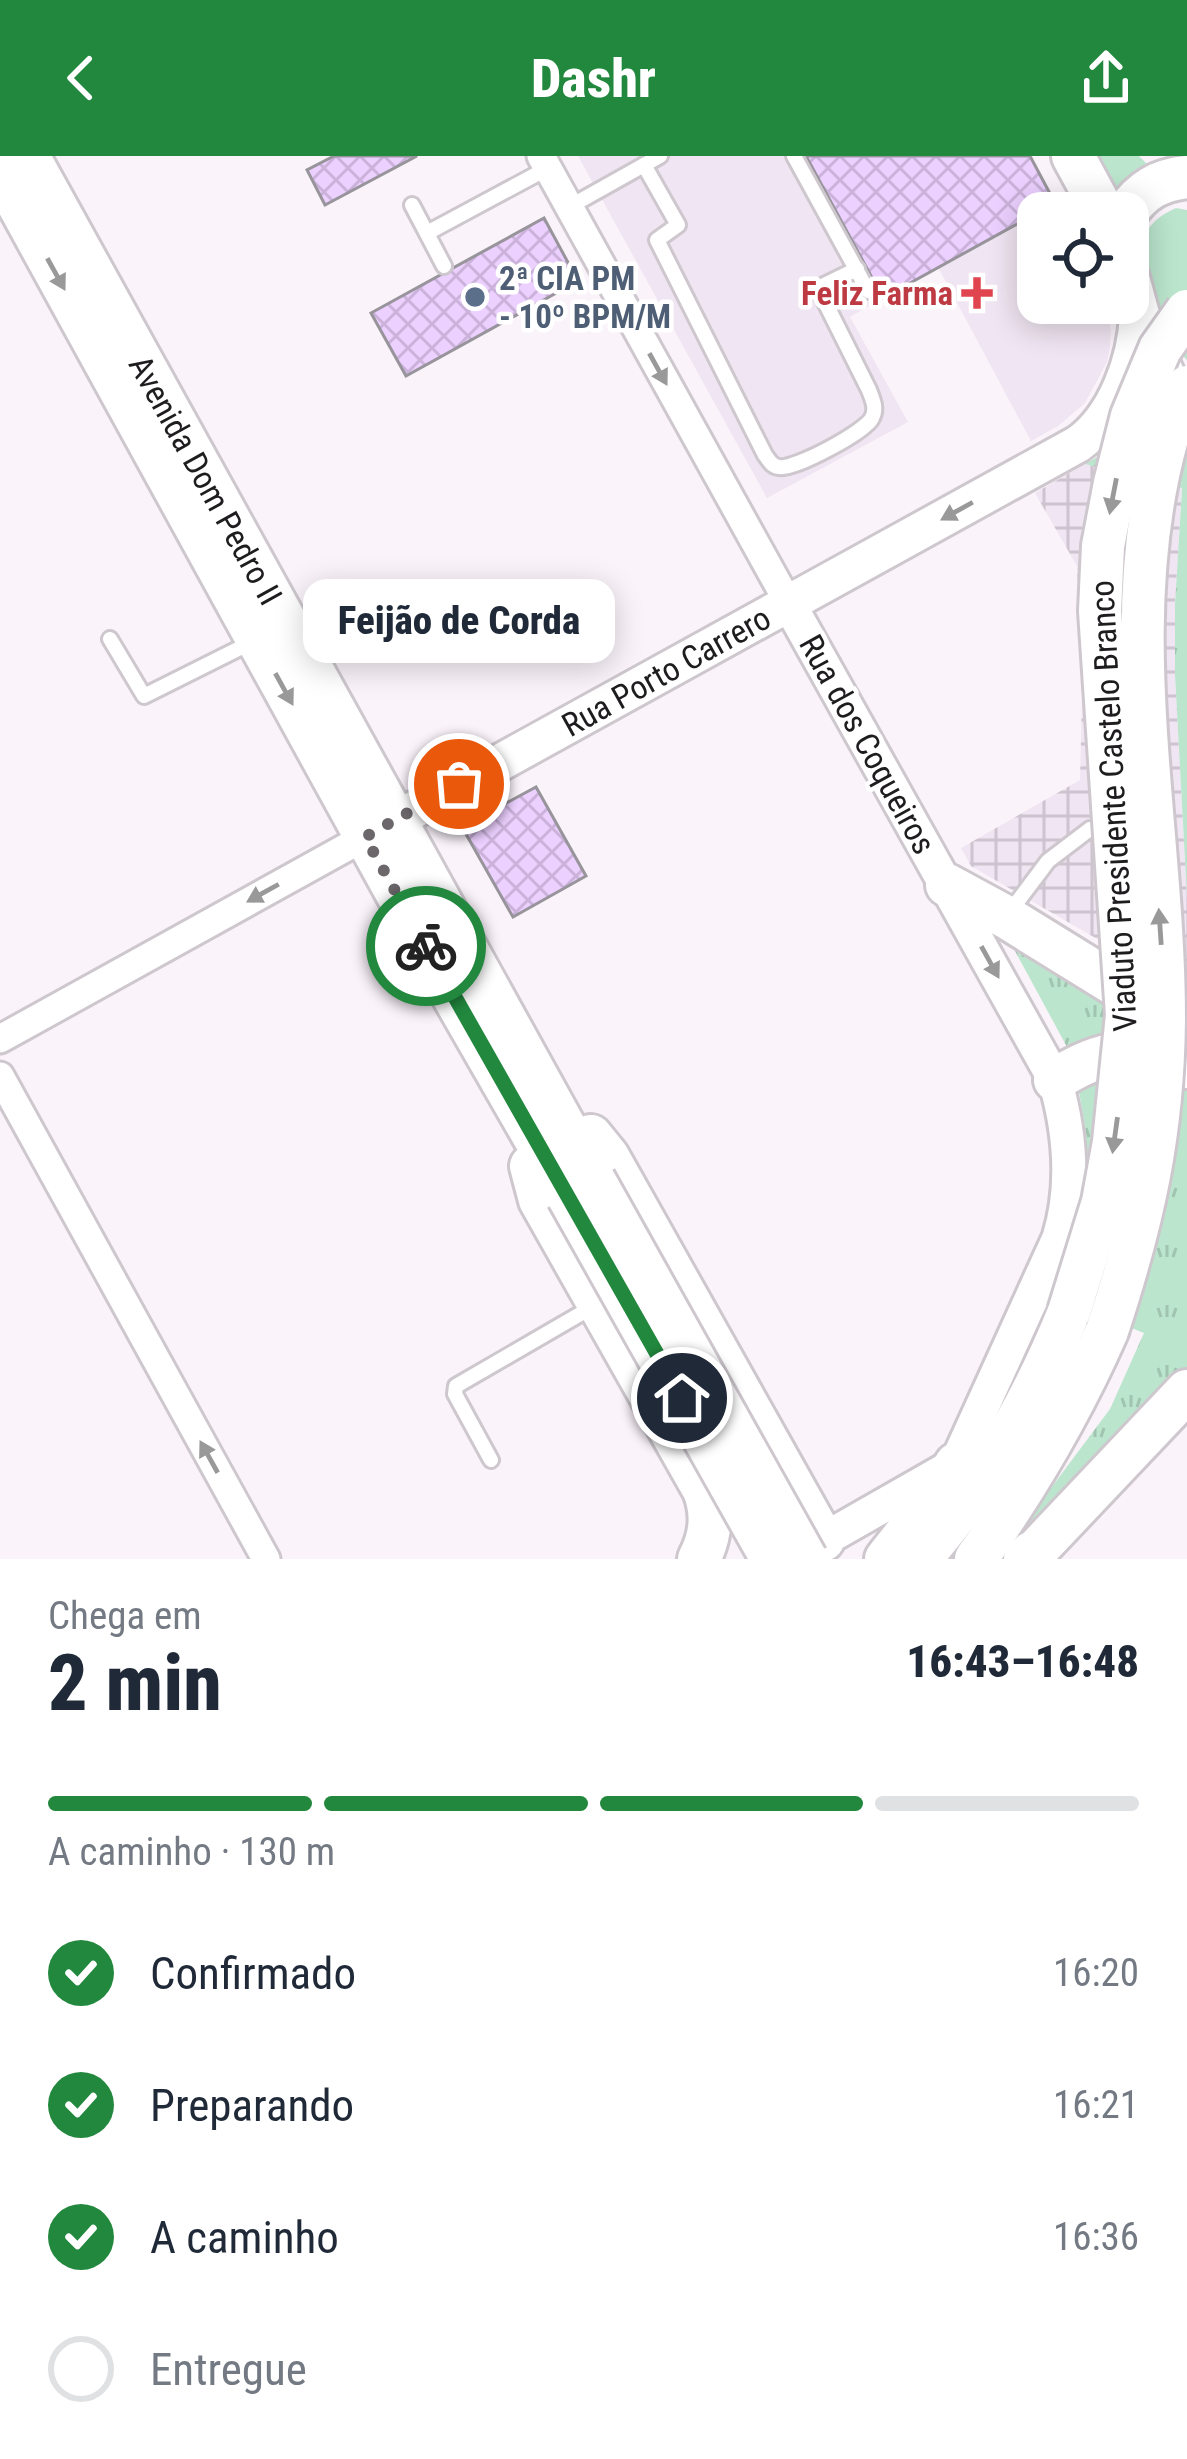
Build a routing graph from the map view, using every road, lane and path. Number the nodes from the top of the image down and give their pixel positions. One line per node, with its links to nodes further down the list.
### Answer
1 (28, 156): 26 (main road, Avenida Dom Pedro II)
2 (660, 156): 7 (lane)
3 (794, 156): 17 (lane)
4 (1073, 156): 11 (main road)
5 (1176, 156): 8 (main road)
6 (544, 162): 14 (street, Rua dos Coqueiros); 15 (lane)
7 (644, 165): 14 (lane); 17 (lane)
8 (1187, 166)
9 (0, 172): 25 (main road, Avenida Dom Pedro II, one-way to 25)
10 (1187, 177): 12 (main road)
11 (1093, 192)
12 (1144, 192)
13 (412, 205): 15 (lane)
14 (569, 206): 23 (street, Rua dos Coqueiros, one-way to 23)
15 (427, 233): 16 (lane)
16 (444, 266)
17 (857, 269): 18 (lane)
18 (868, 291)
19 (1187, 311): 49 (main road, Viaduto Presidente Castelo Branco, one-way to 49, bridge)
20 (1136, 324): 23 (main road, Rua Porto Carrero, one-way to 23)
21 (1143, 324): 22 (main road)
22 (1183, 401): 50 (main road, Viaduto Presidente Castelo Branco, one-way to 22, bridge)
23 (789, 604): 26 (main road, Rua Porto Carrero); 28 (street, Rua dos Coqueiros)
24 (110, 639): 25 (lane)
25 (257, 639): 26 (main road, Avenida Dom Pedro II, one-way to 26)
26 (380, 828): 31 (street, Rua Porto Carrero, one-way to 31); 35 (main road, Avenida Dom Pedro II)
27 (1090, 829): 29 (lane)
28 (947, 885): 29 (main road); 34 (street, Rua dos Coqueiros, one-way to 34)
29 (1006, 917): 30 (main road)
30 (1187, 1030)
31 (0, 1040)
32 (1187, 1067): 34 (main road)
33 (0, 1076): 45 (street, one-way to 33)
34 (1055, 1080): 40 (street, Rua dos Coqueiros)
35 (537, 1109): 36 (main road, Avenida Dom Pedro II); 37 (main road); 41 (main road)
36 (581, 1188): 43 (main road, Avenida Dom Pedro II, bridge); 47 (main road, Avenida Dom Pedro II, bridge)
37 (598, 1304): 39 (lane); 42 (main road)
38 (1187, 1391): 44 (main road)
39 (491, 1460)
40 (956, 1464): 43 (street); 48 (main road)
41 (790, 1482): 42 (main road); 43 (main road)
42 (711, 1512): 46 (main road)
43 (807, 1553)
44 (1028, 1557)
45 (266, 1559)
46 (699, 1559)
47 (772, 1559)
48 (886, 1559)
49 (920, 1559)
50 (976, 1559)

